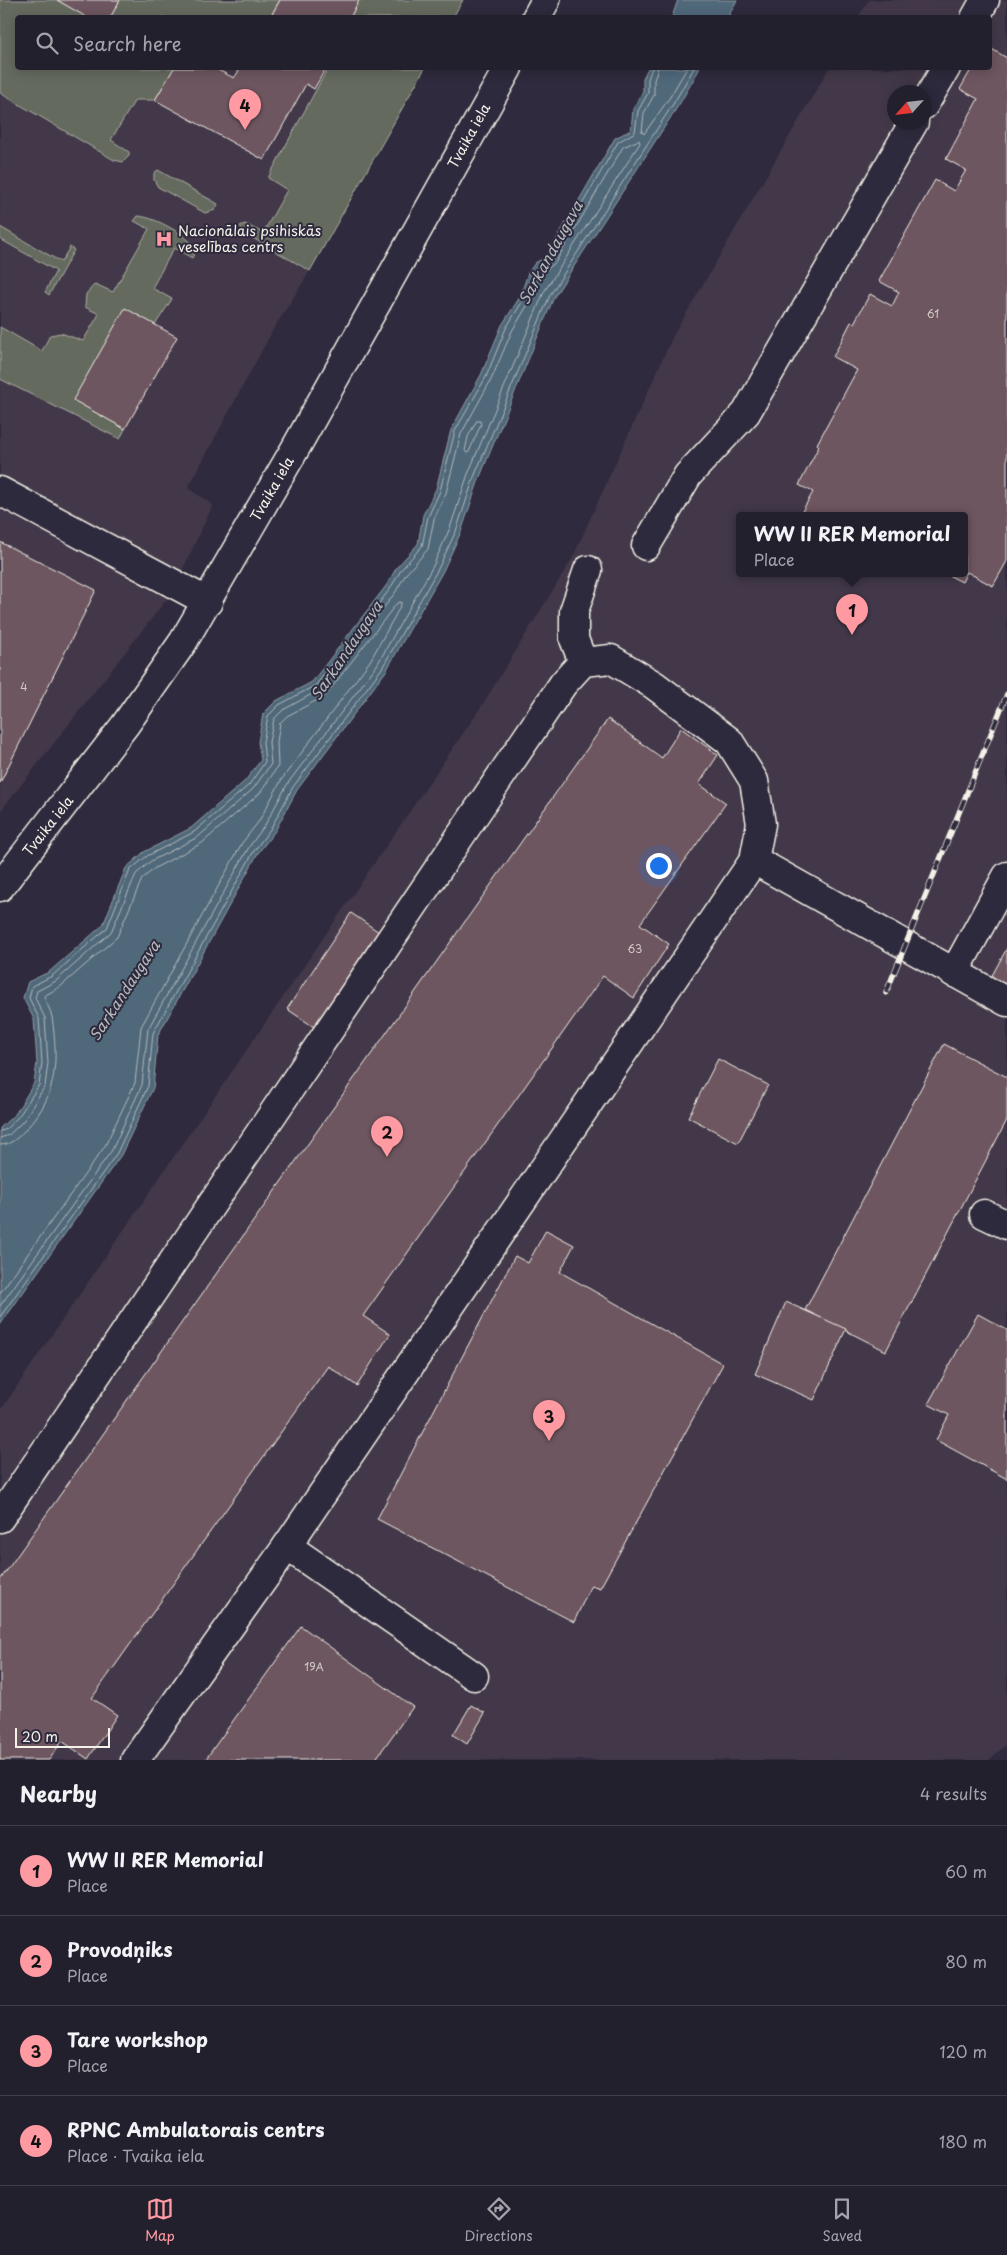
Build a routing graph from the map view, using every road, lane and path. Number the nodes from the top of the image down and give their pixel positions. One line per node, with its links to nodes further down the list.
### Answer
1 (546, 0): 3 (main road)
2 (985, 0): 4 (main road)
3 (538, 15)
4 (977, 15)
5 (507, 70): 12 (main road, Tvaika iela)
6 (945, 70): 7 (main road)
7 (932, 92)
8 (909, 130): 10 (main road)
9 (0, 492): 12 (main road)
10 (646, 546)
11 (588, 570): 13 (main road)
12 (208, 602): 16 (main road, Tvaika iela)
13 (583, 662): 14 (main road); 19 (main road)
14 (754, 860): 17 (main road); 20 (main road)
15 (1007, 876): 17 (main road)
16 (0, 888)
17 (954, 973): 18 (main road)
18 (1007, 1002)
19 (0, 1518)
20 (287, 1546): 21 (main road); 22 (main road)
21 (474, 1676)
22 (135, 1760)

